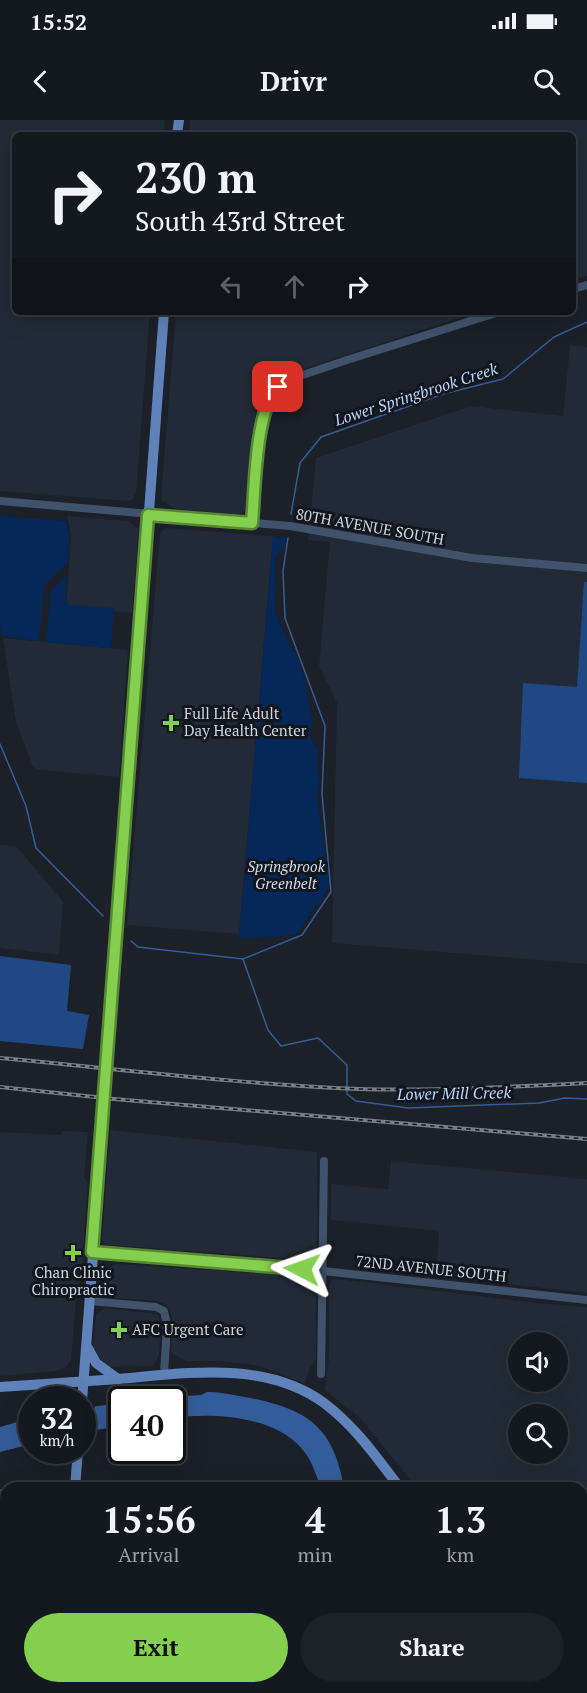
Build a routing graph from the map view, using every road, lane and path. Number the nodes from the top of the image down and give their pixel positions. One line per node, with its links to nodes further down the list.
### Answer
1 (164, 315): 4 (main road)
2 (489, 315): 5 (street)
3 (0, 501): 4 (street, 80TH AVENUE SOUTH)
4 (148, 515): 5 (street, 80TH AVENUE SOUTH); 8 (main road)
5 (252, 523): 6 (street, 80TH AVENUE SOUTH)
6 (587, 568)
7 (324, 1161): 9 (street)
8 (92, 1252): 9 (street, 72ND AVENUE SOUTH); 11 (main road)
9 (323, 1271): 10 (street, 72ND AVENUE SOUTH); 14 (street)
10 (587, 1300)
11 (90, 1301): 12 (main road); 13 (street)
12 (86, 1344): 15 (main road); 16 (main road)
13 (164, 1374): 15 (main road); 21 (main road)
14 (321, 1374)
15 (118, 1379): 16 (main road)
16 (84, 1381): 17 (main road); 18 (main road)
17 (84, 1386)
18 (0, 1387)
19 (77, 1464): 20 (main road)
20 (75, 1482)
21 (395, 1482)

